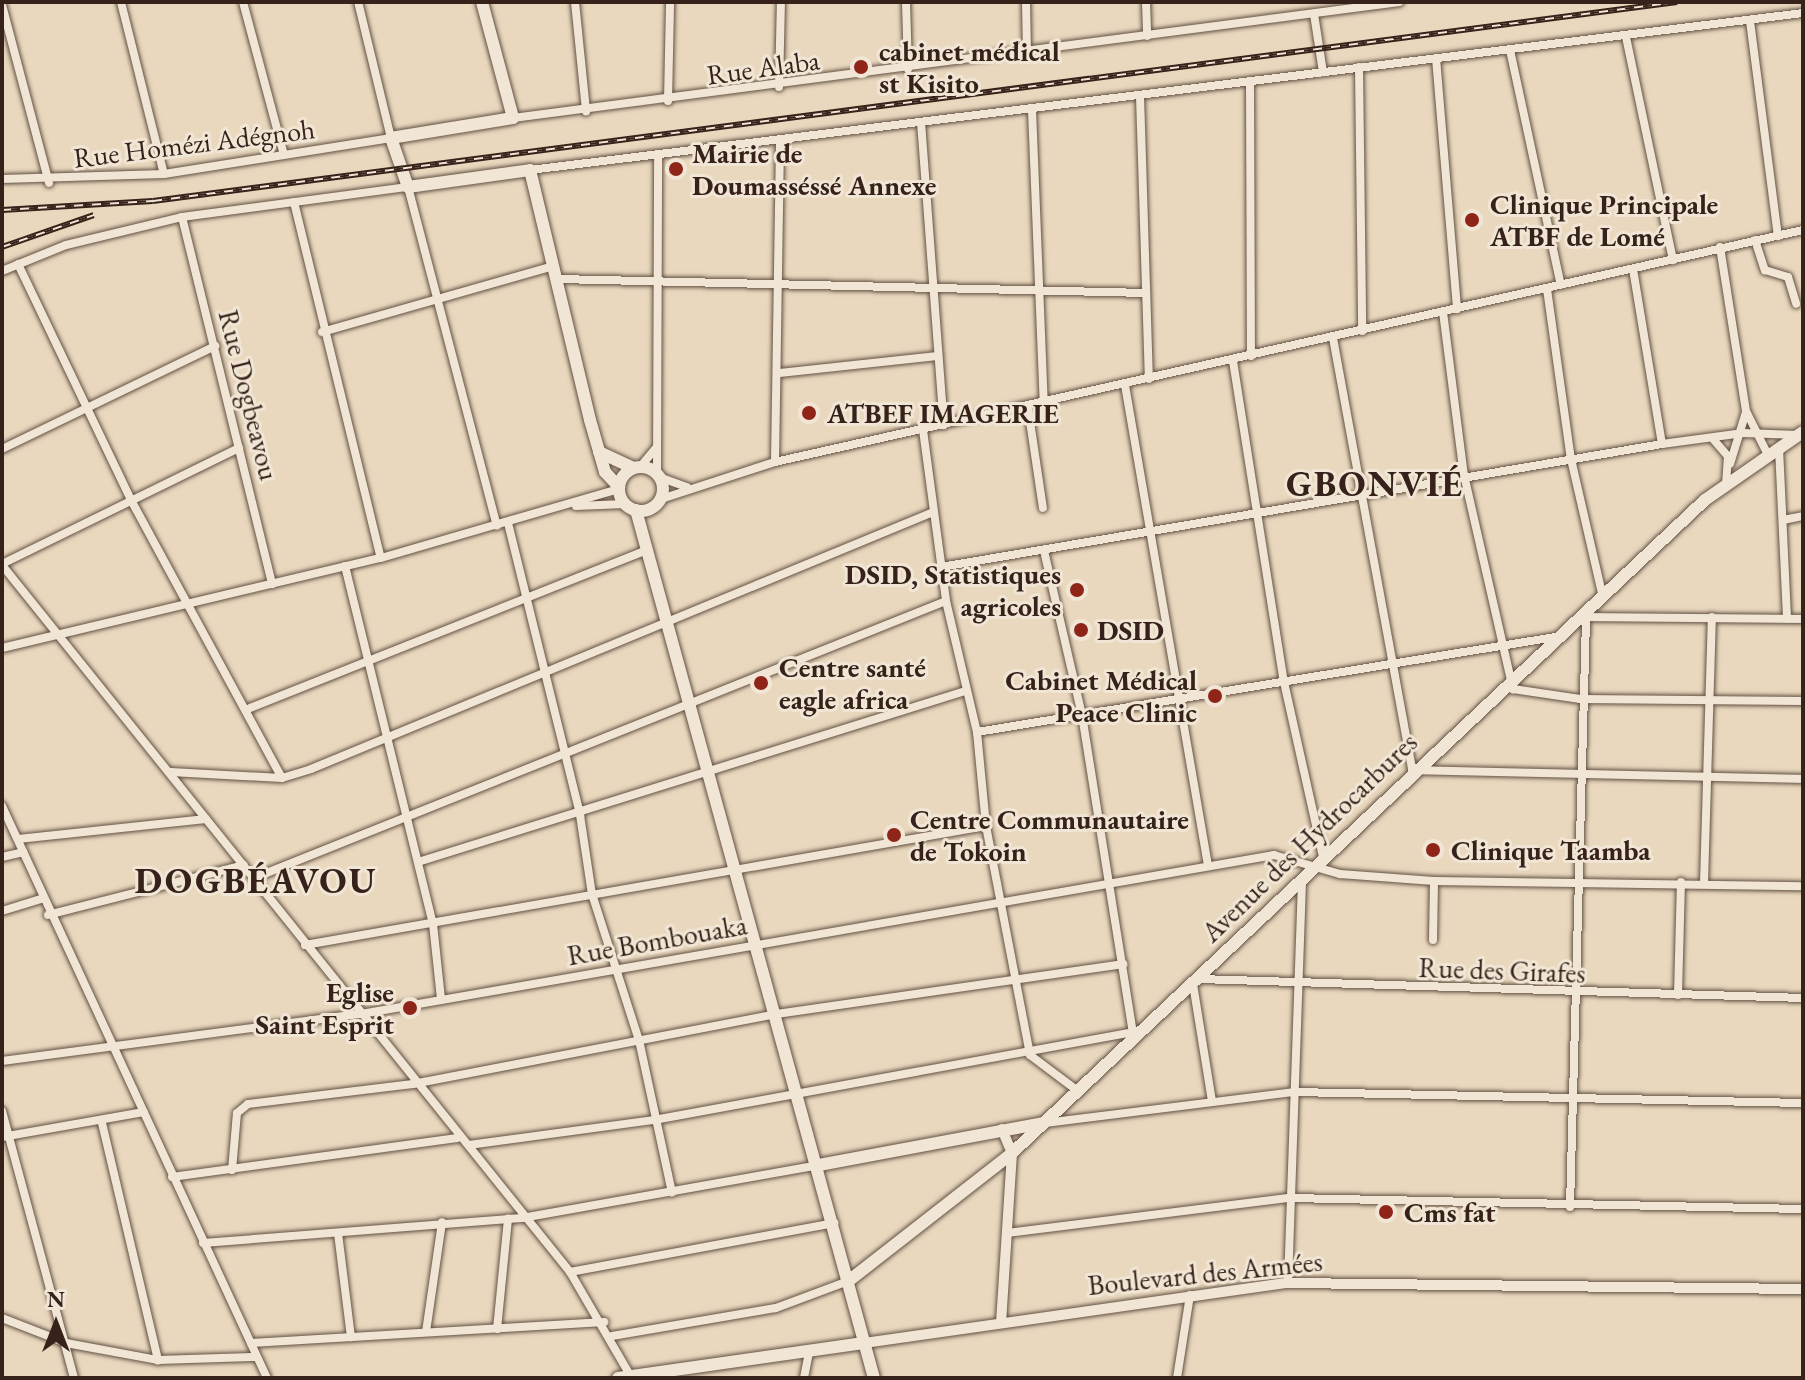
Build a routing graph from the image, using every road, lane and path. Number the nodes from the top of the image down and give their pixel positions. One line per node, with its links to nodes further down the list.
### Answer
1 (121, 2): 38 (street)
2 (243, 2): 35 (street)
3 (358, 2): 33 (street)
4 (482, 2): 31 (main road)
5 (575, 2): 30 (street)
6 (670, 2): 28 (street)
7 (781, 2): 26 (street)
8 (906, 2): 23 (street)
9 (1026, 2): 20 (street)
10 (1146, 2): 17 (street)
11 (1399, 2): 12 (street, Rue Alaba)
12 (1375, 4): 15 (street, Rue Alaba)
13 (2, 5): 40 (street)
14 (1803, 13): 16 (street)
15 (1314, 14): 17 (street, Rue Alaba); 24 (street)
16 (1750, 21): 18 (street); 45 (street)
17 (1147, 36): 20 (street, Rue Alaba)
18 (1626, 37): 19 (street); 48 (street)
19 (1510, 50): 21 (street); 56 (street)
20 (1027, 55): 23 (street, Rue Alaba)
21 (1436, 58): 22 (street); 63 (street)
22 (1359, 67): 24 (street); 65 (street)
23 (908, 69): 26 (street, Rue Alaba)
24 (1323, 72): 25 (street)
25 (1250, 82): 27 (street); 70 (street)
26 (779, 87): 28 (street, Rue Alaba)
27 (1140, 96): 29 (street); 60 (street)
28 (668, 101): 30 (street, Rue Alaba)
29 (1032, 110): 32 (street); 59 (street)
30 (586, 111): 31 (street, Rue Alaba)
31 (513, 118): 33 (main road)
32 (921, 122): 34 (street); 57 (street)
33 (391, 138): 35 (street, Rue Homézi Adégnoh); 41 (main road)
34 (780, 142): 36 (street); 55 (street)
35 (284, 155): 38 (street, Rue Homézi Adégnoh)
36 (658, 155): 37 (street); 54 (street)
37 (530, 170): 41 (main road); 50 (main road)
38 (164, 174): 40 (street, Rue Homézi Adégnoh)
39 (2, 179): 40 (street, Rue Homézi Adégnoh)
40 (49, 183)
41 (408, 187): 42 (street); 61 (street)
42 (294, 202): 43 (street); 66 (street)
43 (182, 217): 49 (street); 68 (street, Rue Dogbeavou)
44 (1803, 230): 45 (street)
45 (1778, 236): 46 (street)
46 (1755, 240): 47 (street); 62 (street)
47 (1720, 247): 48 (street); 78 (street)
48 (1673, 260): 51 (street)
49 (18, 264): 52 (street); 76 (street)
50 (553, 266): 53 (main road); 61 (street)
51 (1633, 269): 56 (street); 86 (street)
52 (2, 271)
53 (557, 279): 54 (street); 90 (main road)
54 (662, 283): 55 (street); 85 (street)
55 (781, 285): 57 (street); 72 (street)
56 (1561, 285): 58 (street)
57 (935, 289): 59 (street); 69 (street)
58 (1547, 289): 63 (street); 92 (street)
59 (1041, 291): 60 (street); 75 (street)
60 (1146, 293): 73 (street)
61 (434, 303): 66 (street); 112 (street)
62 (1796, 304)
63 (1457, 309): 64 (street)
64 (1443, 312): 65 (street); 97 (street)
65 (1362, 331): 67 (street)
66 (322, 332): 116 (street)
67 (1333, 338): 70 (street); 101 (street)
68 (215, 346): 76 (street); 88 (street, Rue Dogbeavou)
69 (938, 356): 72 (street); 79 (street)
70 (1251, 356): 71 (street)
71 (1233, 361): 73 (street); 108 (street)
72 (779, 373): 93 (street)
73 (1149, 379): 74 (street)
74 (1125, 385): 75 (street); 113 (street)
75 (1044, 404): 77 (street)
76 (87, 406): 89 (street); 102 (street)
77 (1028, 408): 79 (street); 106 (street)
78 (1746, 412): 81 (street); 82 (street)
79 (944, 425): 80 (street)
80 (923, 430): 93 (street); 107 (street)
81 (1743, 433): 82 (street); 84 (street); 94 (street)
82 (1762, 434): 83 (street); 91 (street)
83 (1800, 434): 87 (main road, Avenue des Hydrocarbures)
84 (1713, 439): 86 (street); 94 (street)
85 (659, 443): 95 (street); 96 (street)
86 (1662, 444): 92 (street)
87 (1779, 446): 91 (main road, Avenue des Hydrocarbures); 110 (street)
88 (239, 448): 102 (street); 120 (street, Rue Dogbeavou)
89 (2, 449)
90 (599, 452): 95 (main road); 100 (main road)
91 (1768, 455): 98 (main road, Avenue des Hydrocarbures)
92 (1571, 459): 97 (street); 121 (street)
93 (775, 462): 99 (street)
94 (1730, 464): 98 (street)
95 (637, 467): 96 (main road); 100 (main road)
96 (658, 475): 99 (street); 103 (main road)
97 (1464, 475): 101 (street); 132 (street)
98 (1726, 484): 121 (main road, Avenue des Hydrocarbures)
99 (687, 487): 103 (street)
100 (619, 488): 104 (street); 105 (main road)
101 (1360, 497): 108 (street); 135 (street)
102 (131, 500): 117 (street); 124 (street)
103 (658, 503): 105 (main road); 114 (main road)
104 (571, 507): 105 (street); 111 (street)
105 (630, 507): 114 (main road)
106 (1043, 508)
107 (931, 513): 119 (street); 129 (street)
108 (1260, 515): 113 (street); 138 (street)
109 (1803, 516): 110 (street)
110 (1783, 520): 127 (street)
111 (508, 523): 112 (street); 122 (street)
112 (497, 526): 116 (street)
113 (1148, 530): 115 (street); 140 (street)
114 (649, 544): 122 (street); 129 (main road)
115 (1045, 555): 119 (street); 146 (street)
116 (381, 558): 118 (street)
117 (2, 564): 130 (street)
118 (345, 566): 120 (street); 134 (street)
119 (941, 567): 123 (street)
120 (272, 584): 124 (street)
121 (1602, 593): 125 (main road, Avenue des Hydrocarbures)
122 (525, 600): 134 (street); 136 (street)
123 (946, 601): 139 (street); 143 (street)
124 (188, 602): 130 (street); 145 (street)
125 (1582, 616): 126 (street); 131 (main road, Avenue des Hydrocarbures); 141 (street)
126 (1712, 617): 127 (street); 142 (street)
127 (1787, 619): 128 (street)
128 (1803, 619)
129 (665, 623): 136 (street); 143 (main road)
130 (57, 634): 133 (street); 151 (street)
131 (1555, 637): 132 (street); 137 (main road, Avenue des Hydrocarbures)
132 (1501, 644): 135 (street); 137 (street)
133 (2, 648)
134 (370, 664): 145 (street); 148 (street)
135 (1391, 664): 138 (street); 150 (street)
136 (542, 676): 148 (street); 149 (street)
137 (1508, 681): 141 (street); 150 (main road, Avenue des Hydrocarbures)
138 (1284, 682): 140 (street); 165 (street)
139 (962, 692): 147 (street); 152 (street)
140 (1181, 699): 146 (street); 167 (street)
141 (1580, 699): 142 (street); 153 (street)
142 (1708, 699): 144 (street); 154 (street)
143 (686, 701): 149 (street); 152 (main road)
144 (1803, 701)
145 (250, 708): 155 (street)
146 (1082, 715): 147 (street); 176 (street)
147 (977, 732): 161 (street)
148 (388, 736): 155 (street); 158 (street)
149 (562, 752): 158 (street); 159 (street)
150 (1412, 770): 153 (street); 165 (main road, Avenue des Hydrocarbures)
151 (171, 772): 155 (street); 160 (street)
152 (705, 772): 159 (street); 169 (main road)
153 (1580, 776): 154 (street); 175 (street)
154 (1706, 776): 156 (street); 174 (street)
155 (282, 778)
156 (1803, 779)
157 (2, 806): 162 (street)
158 (407, 815): 166 (street); 171 (street)
159 (580, 815): 166 (street); 178 (street)
160 (206, 819): 162 (street); 168 (street)
161 (986, 826): 169 (street); 180 (street)
162 (18, 839): 163 (street)
163 (23, 852): 164 (street); 179 (street)
164 (2, 857)
165 (1320, 860): 167 (street, Rue Bombouaka); 170 (main road, Avenue des Hydrocarbures); 172 (street, Rue Bombouaka)
166 (418, 862): 183 (street)
167 (1208, 864): 176 (street, Rue Bombouaka)
168 (244, 865): 171 (street); 182 (street)
169 (736, 869): 178 (street); 186 (main road)
170 (1302, 877): 190 (main road, Avenue des Hydrocarbures); 191 (street)
171 (254, 878): 185 (street)
172 (1434, 881): 175 (street, Rue Bombouaka); 184 (street)
173 (1681, 882): 174 (street, Rue Bombouaka); 175 (street, Rue Bombouaka); 193 (street)
174 (1704, 883): 177 (street, Rue Bombouaka)
175 (1577, 884): 192 (street)
176 (1108, 885): 180 (street, Rue Bombouaka); 187 (street)
177 (1803, 886)
178 (592, 894): 183 (street); 188 (street)
179 (41, 899): 181 (street); 182 (street)
180 (1001, 902): 186 (street, Rue Bombouaka); 189 (street)
181 (2, 911)
182 (48, 915): 200 (street)
183 (433, 924): 185 (street); 195 (street)
184 (1433, 940)
185 (305, 945): 196 (street)
186 (756, 945): 188 (street, Rue Bombouaka); 197 (main road)
187 (1123, 964): 189 (street); 198 (street)
188 (613, 970): 195 (street, Rue Bombouaka); 199 (street)
189 (1018, 978): 197 (street); 201 (street)
190 (1196, 981): 191 (street, Rue des Girafes); 198 (main road, Avenue des Hydrocarbures); 207 (street)
191 (1298, 984): 192 (street, Rue des Girafes); 206 (street)
192 (1574, 995): 193 (street, Rue des Girafes); 208 (street)
193 (1678, 995): 194 (street, Rue des Girafes)
194 (1803, 998)
195 (441, 999): 196 (street, Rue Bombouaka)
196 (361, 1014): 200 (street, Rue Bombouaka); 203 (street)
197 (777, 1014): 199 (street); 204 (main road)
198 (1134, 1036): 201 (street); 205 (main road, Avenue des Hydrocarbures)
199 (639, 1040): 203 (street); 212 (street)
200 (115, 1050): 202 (street, Rue Bombouaka); 211 (street)
201 (1030, 1055): 204 (street); 205 (street)
202 (2, 1061)
203 (413, 1084): 217 (street); 221 (street)
204 (798, 1090): 212 (street); 220 (main road)
205 (1078, 1091): 214 (main road, Avenue des Hydrocarbures)
206 (1295, 1092): 207 (street); 208 (street); 224 (street)
207 (1212, 1101): 214 (street)
208 (1571, 1101): 209 (street); 225 (street)
209 (1803, 1103)
210 (2, 1111): 216 (street)
211 (144, 1112): 213 (street); 222 (street)
212 (654, 1120): 218 (street); 223 (street)
213 (102, 1123): 216 (street); 251 (street)
214 (1044, 1123): 215 (main road); 219 (main road, Avenue des Hydrocarbures)
215 (1002, 1129): 219 (street); 220 (main road)
216 (5, 1136): 246 (street)
217 (457, 1138): 218 (street); 221 (street)
218 (469, 1145): 227 (street)
219 (1012, 1153): 232 (street); 235 (main road, Avenue des Hydrocarbures)
220 (819, 1165): 223 (street); 230 (main road)
221 (232, 1170): 222 (street)
222 (172, 1177): 233 (street)
223 (672, 1192): 227 (street)
224 (1290, 1198): 225 (street); 232 (street); 236 (street)
225 (1570, 1207): 226 (street)
226 (1803, 1209)
227 (522, 1218): 228 (street); 234 (street)
228 (508, 1219): 229 (street); 242 (street)
229 (442, 1222): 231 (street); 243 (street)
230 (835, 1223): 234 (street); 235 (main road)
231 (338, 1233): 233 (street); 245 (street)
232 (1007, 1233): 241 (street)
233 (203, 1243): 247 (street)
234 (570, 1272): 240 (street)
235 (851, 1279): 244 (street); 248 (main road)
236 (1288, 1283): 237 (street, Boulevard des Armées); 238 (street, Boulevard des Armées)
237 (1803, 1289)
238 (1190, 1295): 241 (street, Boulevard des Armées); 257 (street)
239 (2, 1318): 246 (street)
240 (604, 1322): 242 (street); 244 (street)
241 (1001, 1323): 248 (street, Boulevard des Armées)
242 (497, 1329): 243 (street)
243 (426, 1332): 245 (street)
244 (612, 1336): 252 (street)
245 (351, 1337): 247 (street)
246 (66, 1343): 251 (street); 253 (street)
247 (251, 1343): 250 (street)
248 (864, 1343): 249 (main road, Boulevard des Armées); 256 (main road)
249 (809, 1352): 252 (main road, Boulevard des Armées); 255 (street)
250 (256, 1357): 251 (street); 254 (street)
251 (158, 1360)
252 (626, 1377)
253 (74, 1378)
254 (267, 1378)
255 (804, 1378)
256 (874, 1378)
257 (1177, 1378)

